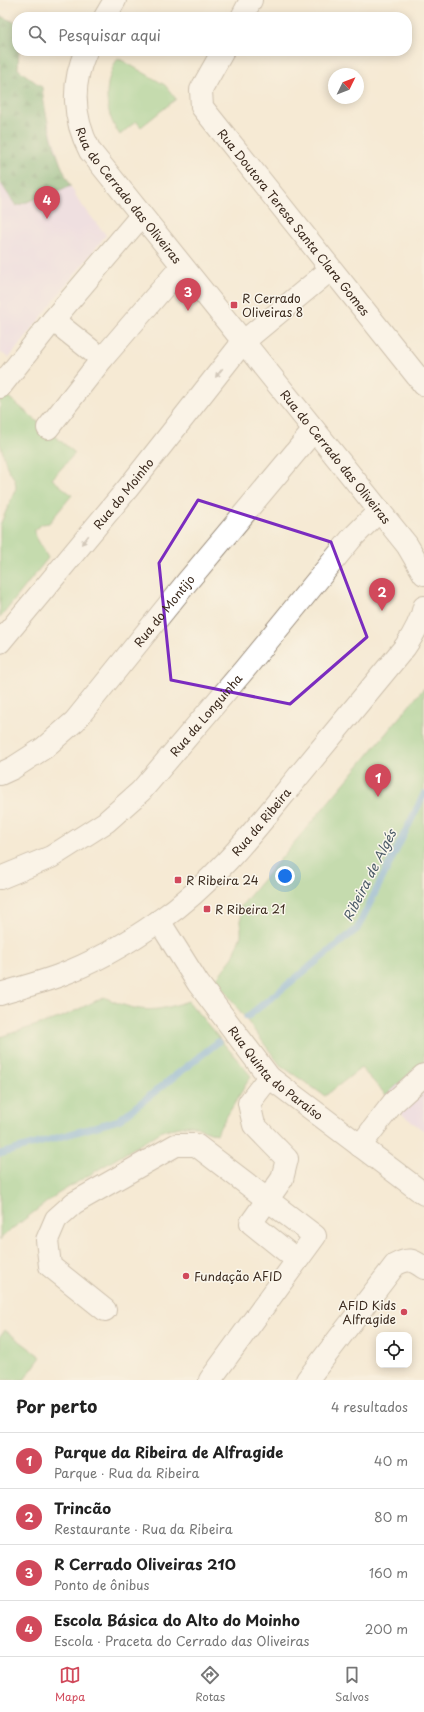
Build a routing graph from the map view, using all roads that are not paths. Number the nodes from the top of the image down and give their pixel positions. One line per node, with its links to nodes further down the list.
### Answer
1 (115, 0): 3 (street)
2 (251, 0): 4 (street)
3 (108, 12)
4 (245, 12)
5 (84, 56): 7 (street, Rua do Cerrado das Oliveiras)
6 (220, 56): 9 (street, Rua Doutora Teresa Santa Clara Gomes)
7 (142, 216): 8 (street, Rua do Cerrado das Oliveiras); 10 (street)
8 (182, 266): 11 (street, Rua do Cerrado das Oliveiras); 12 (street)
9 (330, 270): 11 (street); 13 (street, Rua Doutora Teresa Santa Clara Gomes)
10 (53, 320): 12 (street); 14 (street)
11 (243, 342): 16 (street, Rua do Cerrado das Oliveiras); 20 (street, Rua do Moinho, one-way to 20)
12 (102, 358): 15 (street)
13 (424, 385)
14 (0, 387)
15 (48, 428)
16 (314, 430): 17 (street, Rua do Cerrado das Oliveiras); 21 (street, Rua do Montijo)
17 (379, 511): 18 (street, Rua do Cerrado das Oliveiras); 22 (street, Rua da Longuinha)
18 (424, 574)
19 (424, 607): 23 (street, Rua da Ribeira)
20 (0, 642)
21 (0, 774)
22 (0, 878)
23 (159, 921): 24 (street, Rua da Ribeira); 26 (street, Rua Quinta do Paraíso)
24 (0, 994)
25 (424, 1075): 27 (street)
26 (268, 1077): 27 (street, Rua Quinta do Paraíso); 29 (street)
27 (360, 1146): 28 (street, Rua Quinta do Paraíso)
28 (424, 1194)
29 (268, 1199): 30 (street); 30 (street); 32 (street)
30 (297, 1260): 33 (street)
31 (424, 1268): 34 (street)
32 (105, 1310)
33 (210, 1380)
34 (307, 1380)

